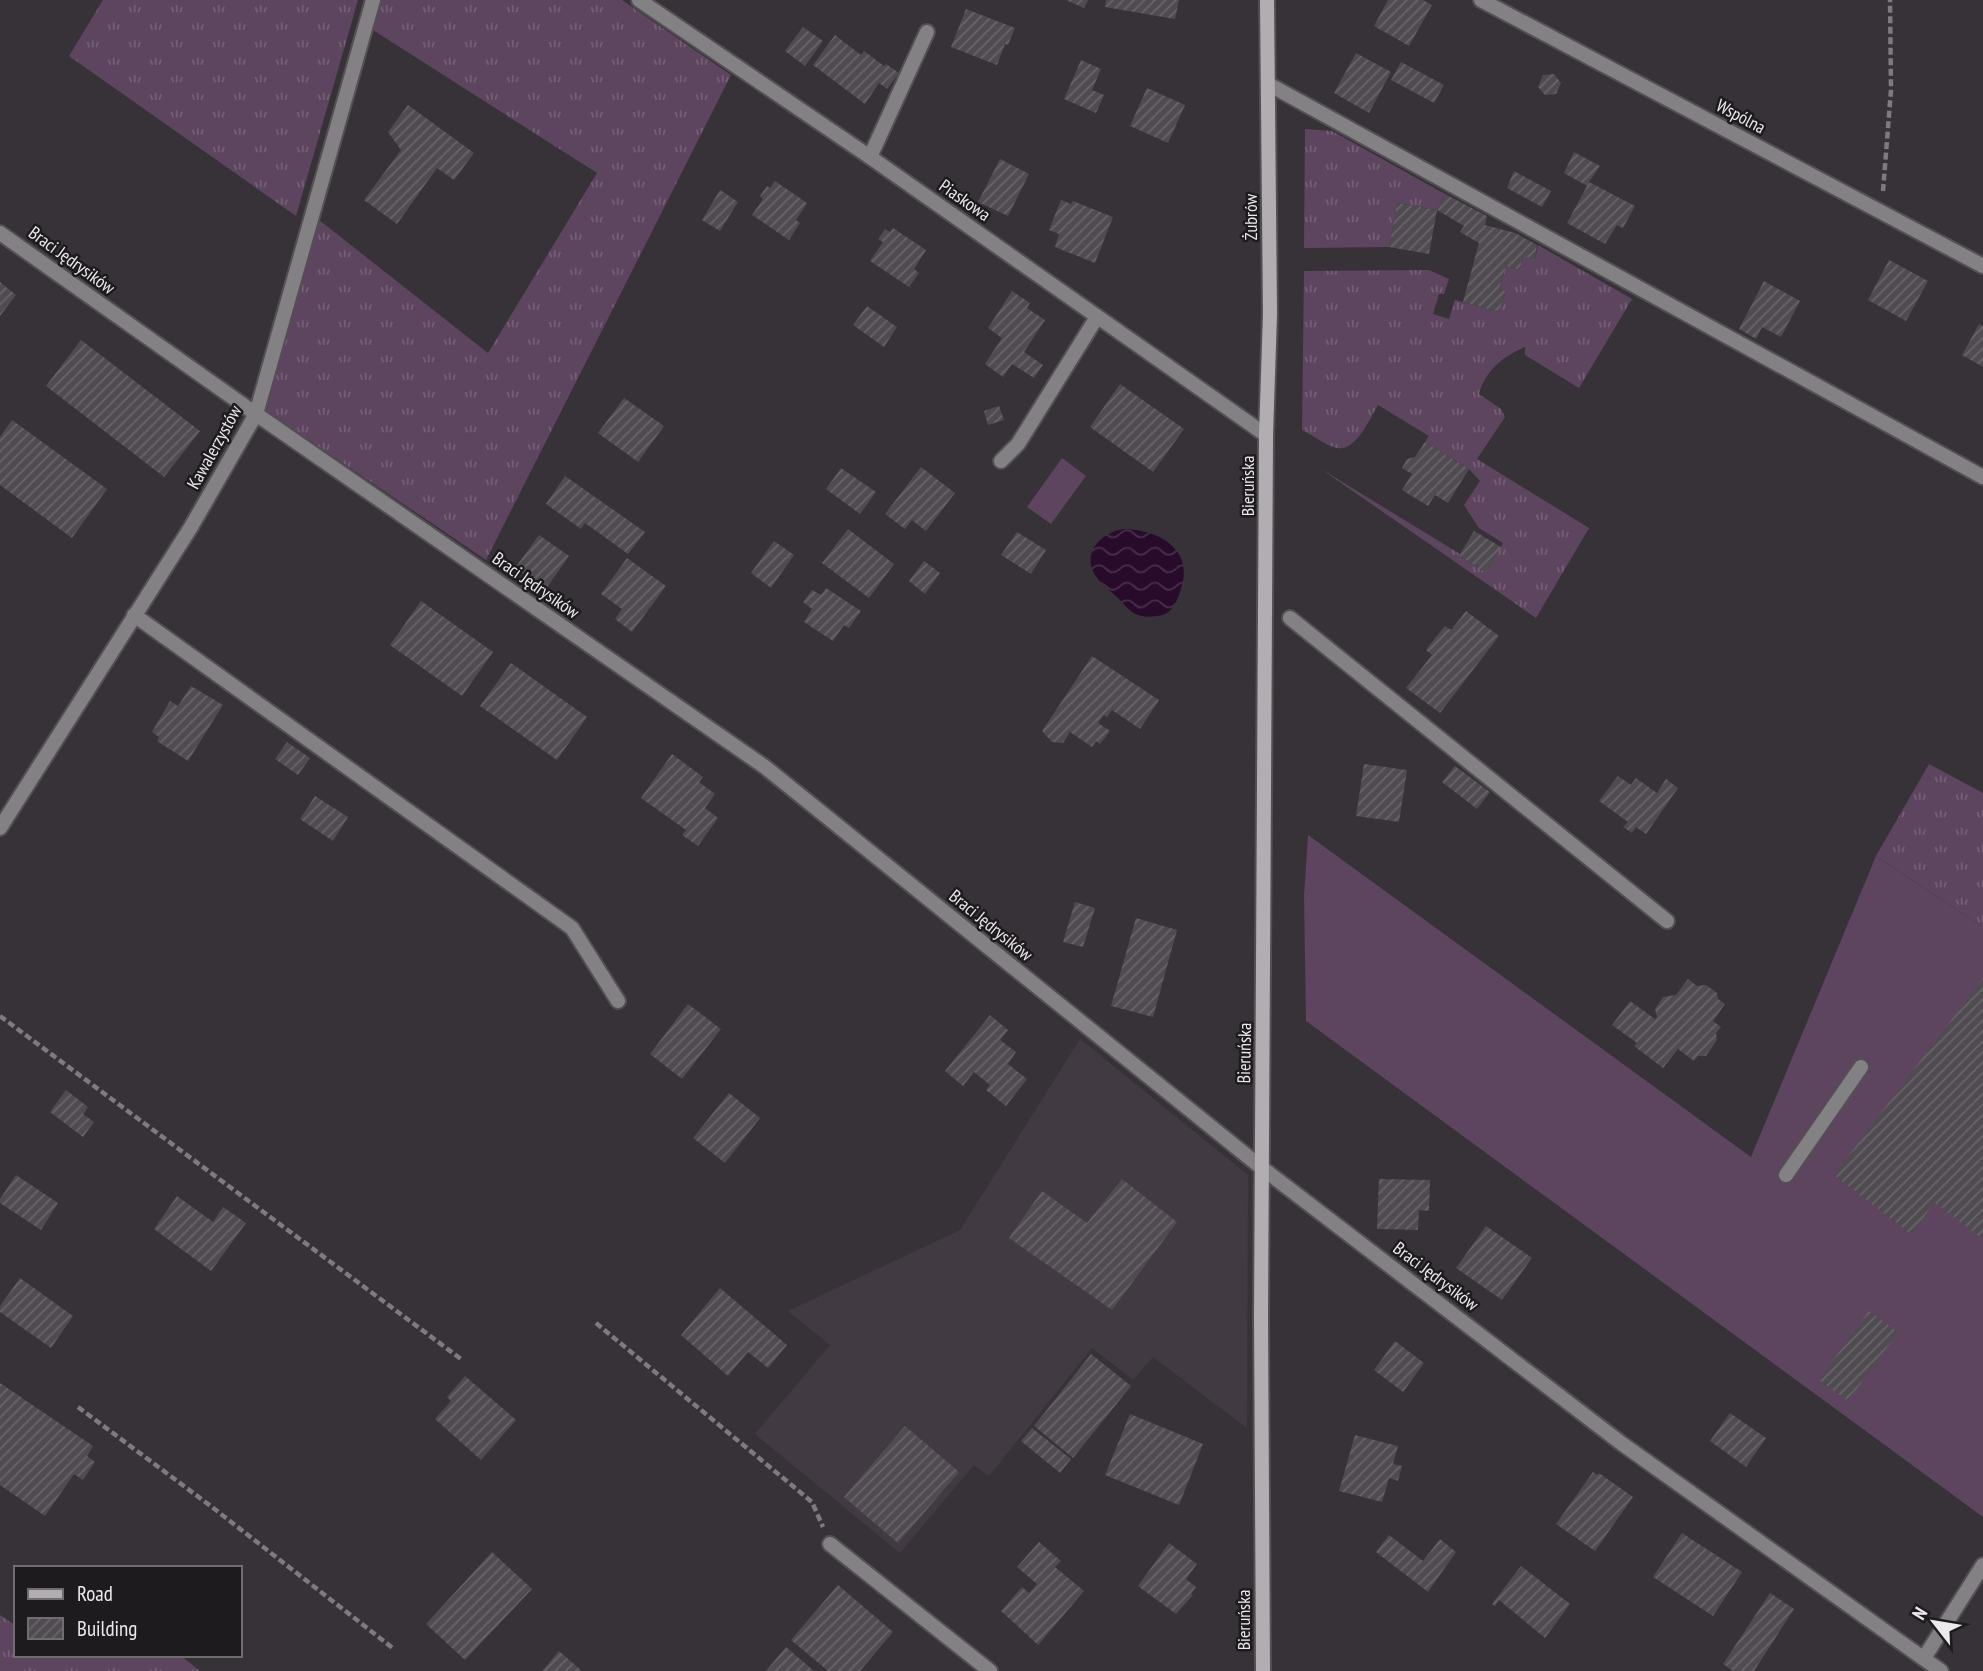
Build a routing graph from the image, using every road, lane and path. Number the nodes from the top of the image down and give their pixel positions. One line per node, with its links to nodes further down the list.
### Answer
1 (373, 0): 13 (street, Kawalerzystów)
2 (639, 0): 8 (street, Piaskowa)
3 (1267, 0): 7 (main road, Żubrów)
4 (1481, 0): 9 (street, Wspólna)
5 (1890, 0): 9 (path)
6 (927, 32): 8 (street)
7 (1268, 84): 14 (main road, Żubrów); 16 (street)
8 (870, 158): 12 (street, Piaskowa)
9 (1876, 209): 11 (street, Wspólna)
10 (0, 233): 13 (street, Braci Jędrysików)
11 (1983, 266)
12 (1097, 317): 14 (street, Piaskowa); 15 (street)
13 (256, 414): 17 (street, Kawalerzystów); 24 (street, Braci Jędrysików)
14 (1266, 435): 24 (main road, Bieruńska)
15 (1001, 461)
16 (1983, 477)
17 (134, 615): 19 (street, Kawalerzystów); 21 (street)
18 (1290, 618): 20 (street)
19 (0, 828)
20 (1667, 921)
21 (618, 1002)
22 (0, 1016): 27 (path)
23 (1861, 1067): 25 (street)
24 (1262, 1168): 32 (street, Braci Jędrysików); 34 (main road, Bieruńska)
25 (1786, 1175)
26 (596, 1323): 29 (path)
27 (461, 1359)
28 (78, 1407): 31 (path)
29 (830, 1544): 33 (street)
30 (1983, 1565): 32 (street)
31 (394, 1648)
32 (1924, 1658): 35 (street, Braci Jędrysików)
33 (990, 1671)
34 (1263, 1671)
35 (1941, 1671)

